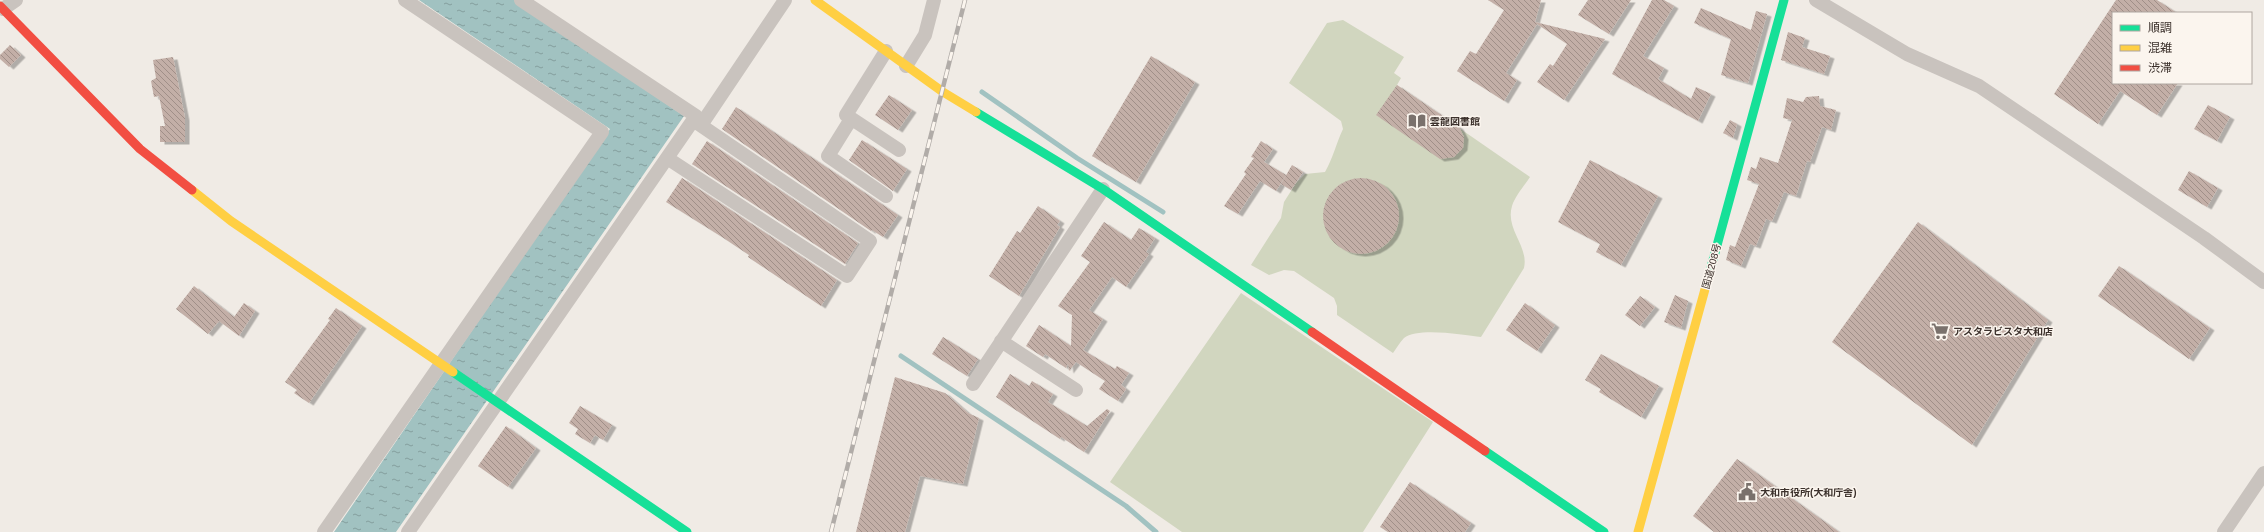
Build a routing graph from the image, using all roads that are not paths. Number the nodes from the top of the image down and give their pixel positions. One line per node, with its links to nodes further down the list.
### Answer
1 (16, 0): 9 (street)
2 (405, 0): 20 (street)
3 (521, 0): 13 (street)
4 (786, 0): 13 (street)
5 (815, 0): 10 (main road)
6 (934, 0): 11 (street)
7 (1784, 0): 29 (main road, 国道208号)
8 (1816, 0): 18 (street)
9 (1, 7): 20 (main road)
10 (886, 51): 11 (main road); 12 (street)
11 (906, 66): 16 (main road)
12 (852, 119): 14 (street); 17 (street)
13 (697, 123): 15 (street); 15 (street)
14 (899, 150)
15 (667, 158): 23 (street)
16 (1103, 189): 19 (street); 28 (main road)
17 (886, 196)
18 (2264, 282)
19 (1001, 341): 21 (street); 22 (street)
20 (441, 364): 23 (main road); 25 (street)
21 (973, 384)
22 (1076, 390)
23 (497, 402): 26 (street); 27 (main road)
24 (2264, 472): 30 (street)
25 (324, 532)
26 (408, 532)
27 (687, 532)
28 (1604, 532)
29 (1638, 532)
30 (2224, 532)

